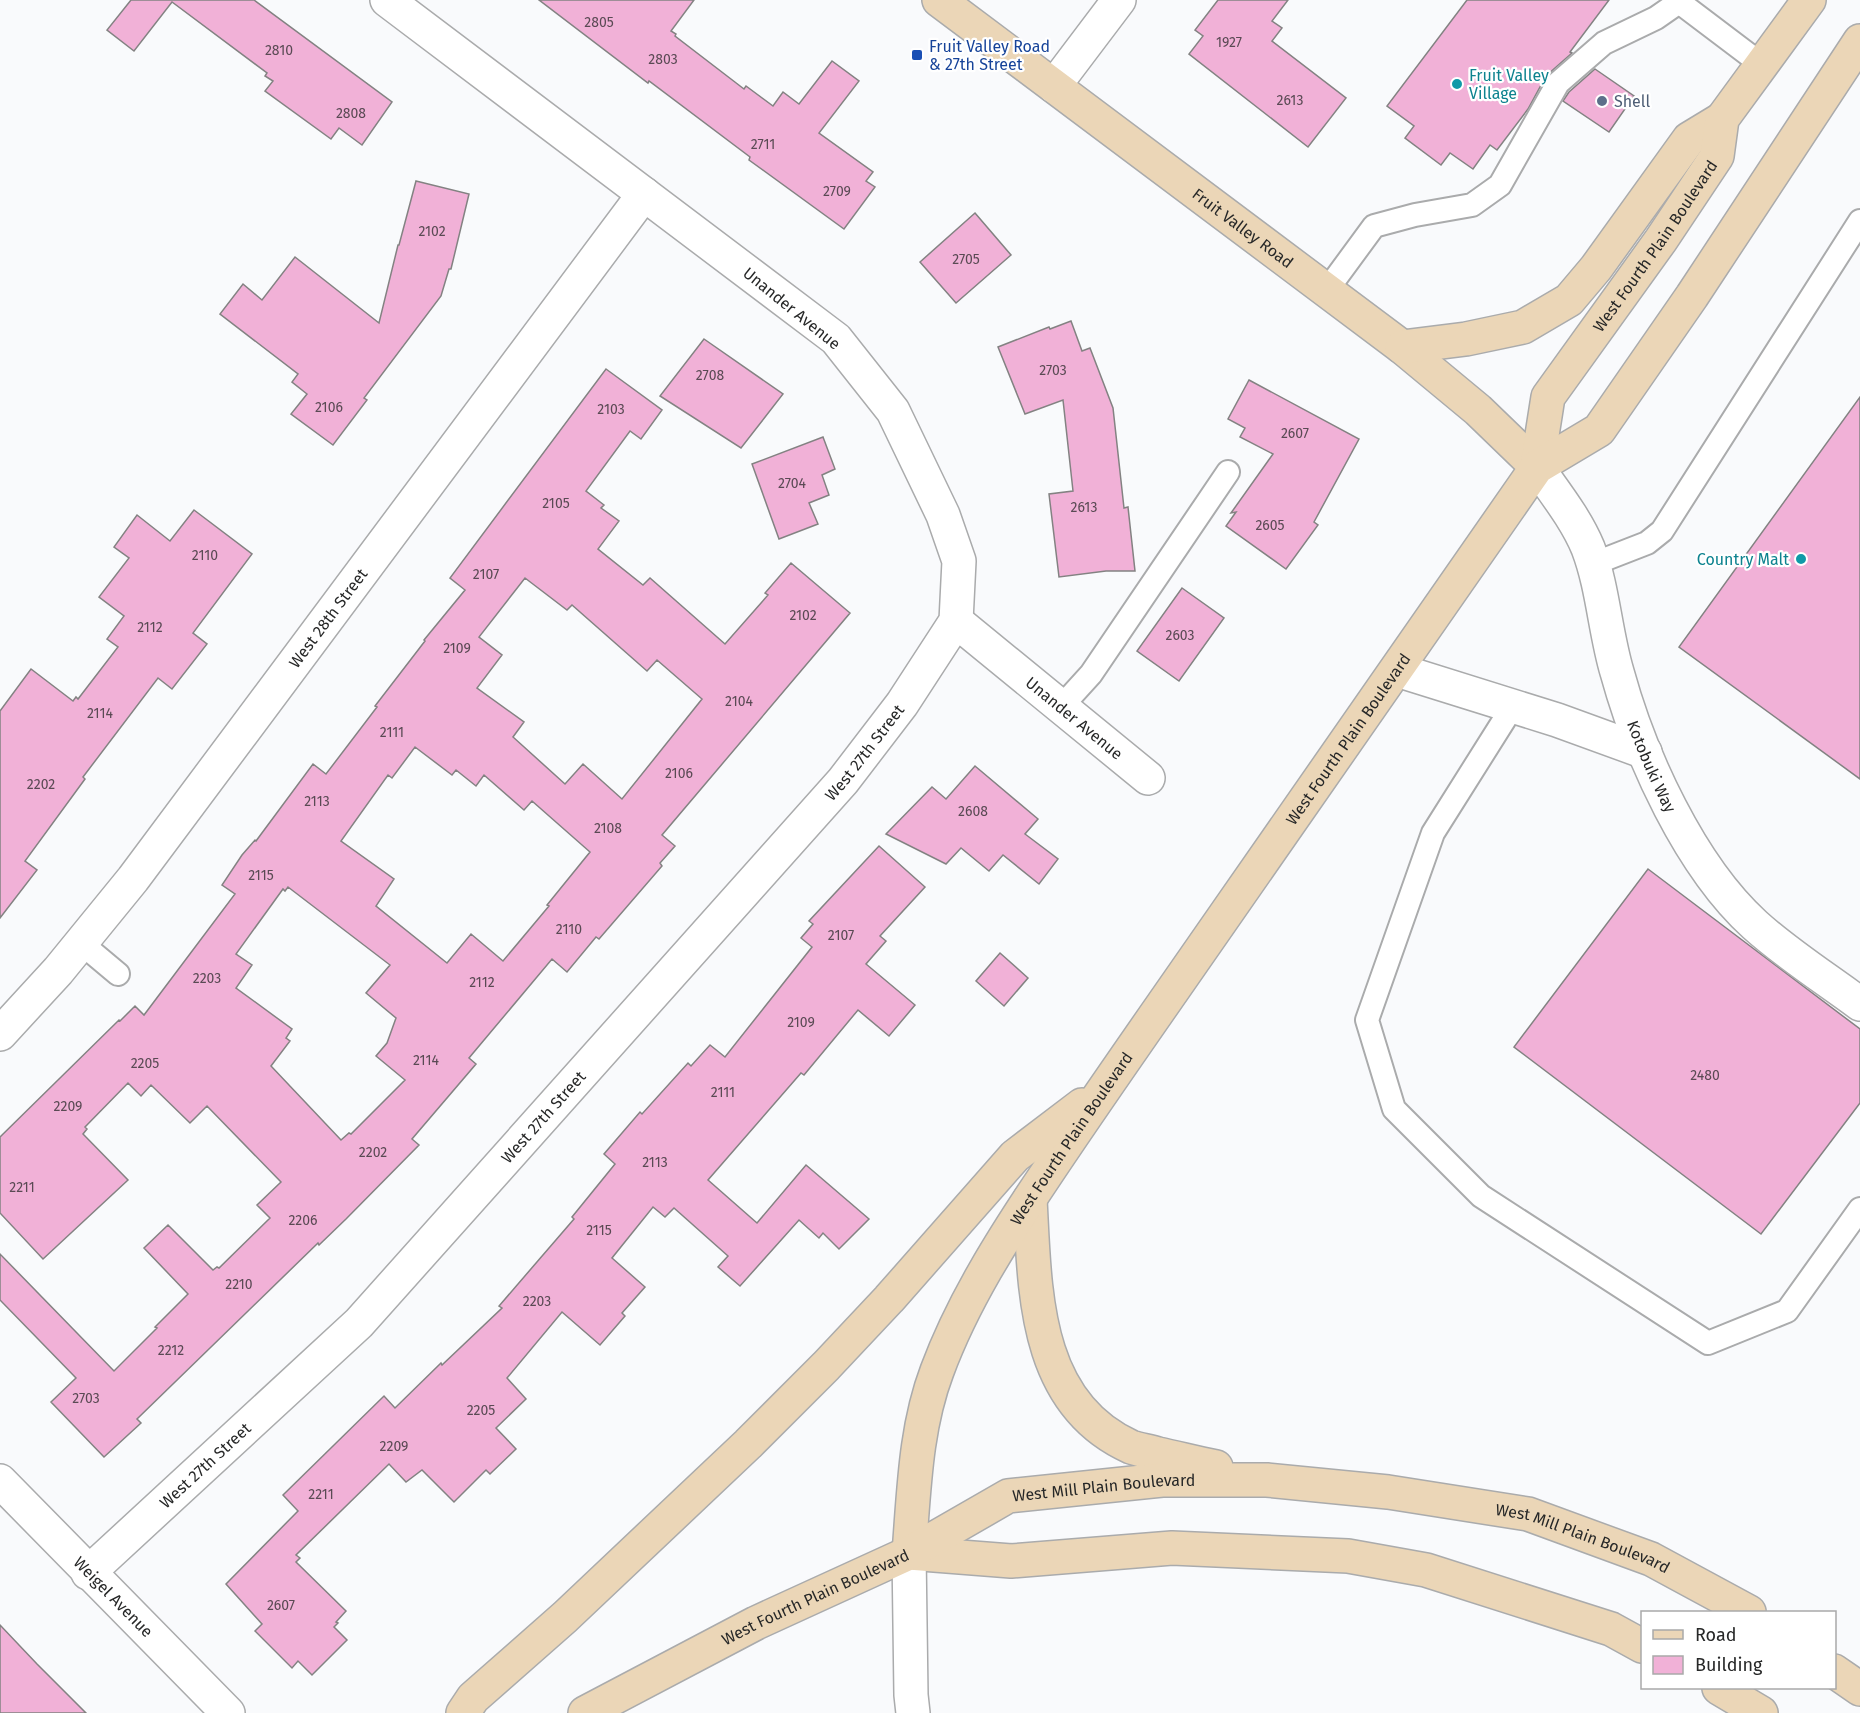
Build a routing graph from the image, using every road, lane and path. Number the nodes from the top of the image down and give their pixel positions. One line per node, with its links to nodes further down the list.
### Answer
1 (387, 0): 10 (street, Unander Avenue)
2 (939, 0): 8 (main road, Fruit Valley Road)
3 (1119, 0): 8 (street)
4 (1809, 0): 7 (main road, West Fourth Plain Boulevard)
5 (1680, 1): 7 (lane); 12 (lane)
6 (1860, 41): 14 (main road, West Fourth Plain Boulevard)
7 (1761, 64): 9 (main road, West Fourth Plain Boulevard)
8 (1054, 86): 12 (main road, Fruit Valley Road)
9 (1722, 119): 13 (main road); 14 (main road, West Fourth Plain Boulevard)
10 (644, 194): 17 (street, Unander Avenue); 23 (street, West 28th Street)
11 (1860, 221): 16 (lane)
12 (1327, 290): 13 (main road, Fruit Valley Road)
13 (1402, 347): 14 (main road, Fruit Valley Road)
14 (1537, 467): 16 (street, Kotobuki Way); 18 (main road, West Fourth Plain Boulevard)
15 (1228, 472): 20 (lane)
16 (1593, 564): 21 (street, Kotobuki Way)
17 (956, 621): 20 (street, Unander Avenue); 33 (street, West 27th Street)
18 (1396, 670): 19 (street); 27 (main road, West Fourth Plain Boulevard)
19 (1513, 706): 21 (street); 29 (lane)
20 (1061, 707): 22 (street, Unander Avenue)
21 (1645, 752): 25 (street, Kotobuki Way)
22 (1148, 778)
23 (81, 943): 24 (lane); 26 (street, West 28th Street)
24 (118, 974)
25 (1860, 1004)
26 (0, 1034)
27 (1105, 1088): 28 (main road, West Fourth Plain Boulevard); 40 (main road)
28 (1030, 1199): 30 (main road); 32 (main road, West Fourth Plain Boulevard)
29 (1860, 1209)
30 (1267, 1480): 32 (main road, West Mill Plain Boulevard); 34 (main road, West Mill Plain Boulevard)
31 (0, 1481): 33 (street, Weigel Avenue)
32 (909, 1553): 35 (main road); 41 (main road, West Fourth Plain Boulevard); 42 (street)
33 (88, 1573): 39 (street, Weigel Avenue)
34 (1747, 1611)
35 (1641, 1645)
36 (1836, 1672): 38 (main road)
37 (1721, 1689): 43 (main road)
38 (1860, 1689)
39 (228, 1713)
40 (463, 1713)
41 (585, 1713)
42 (913, 1713)
43 (1761, 1713)

